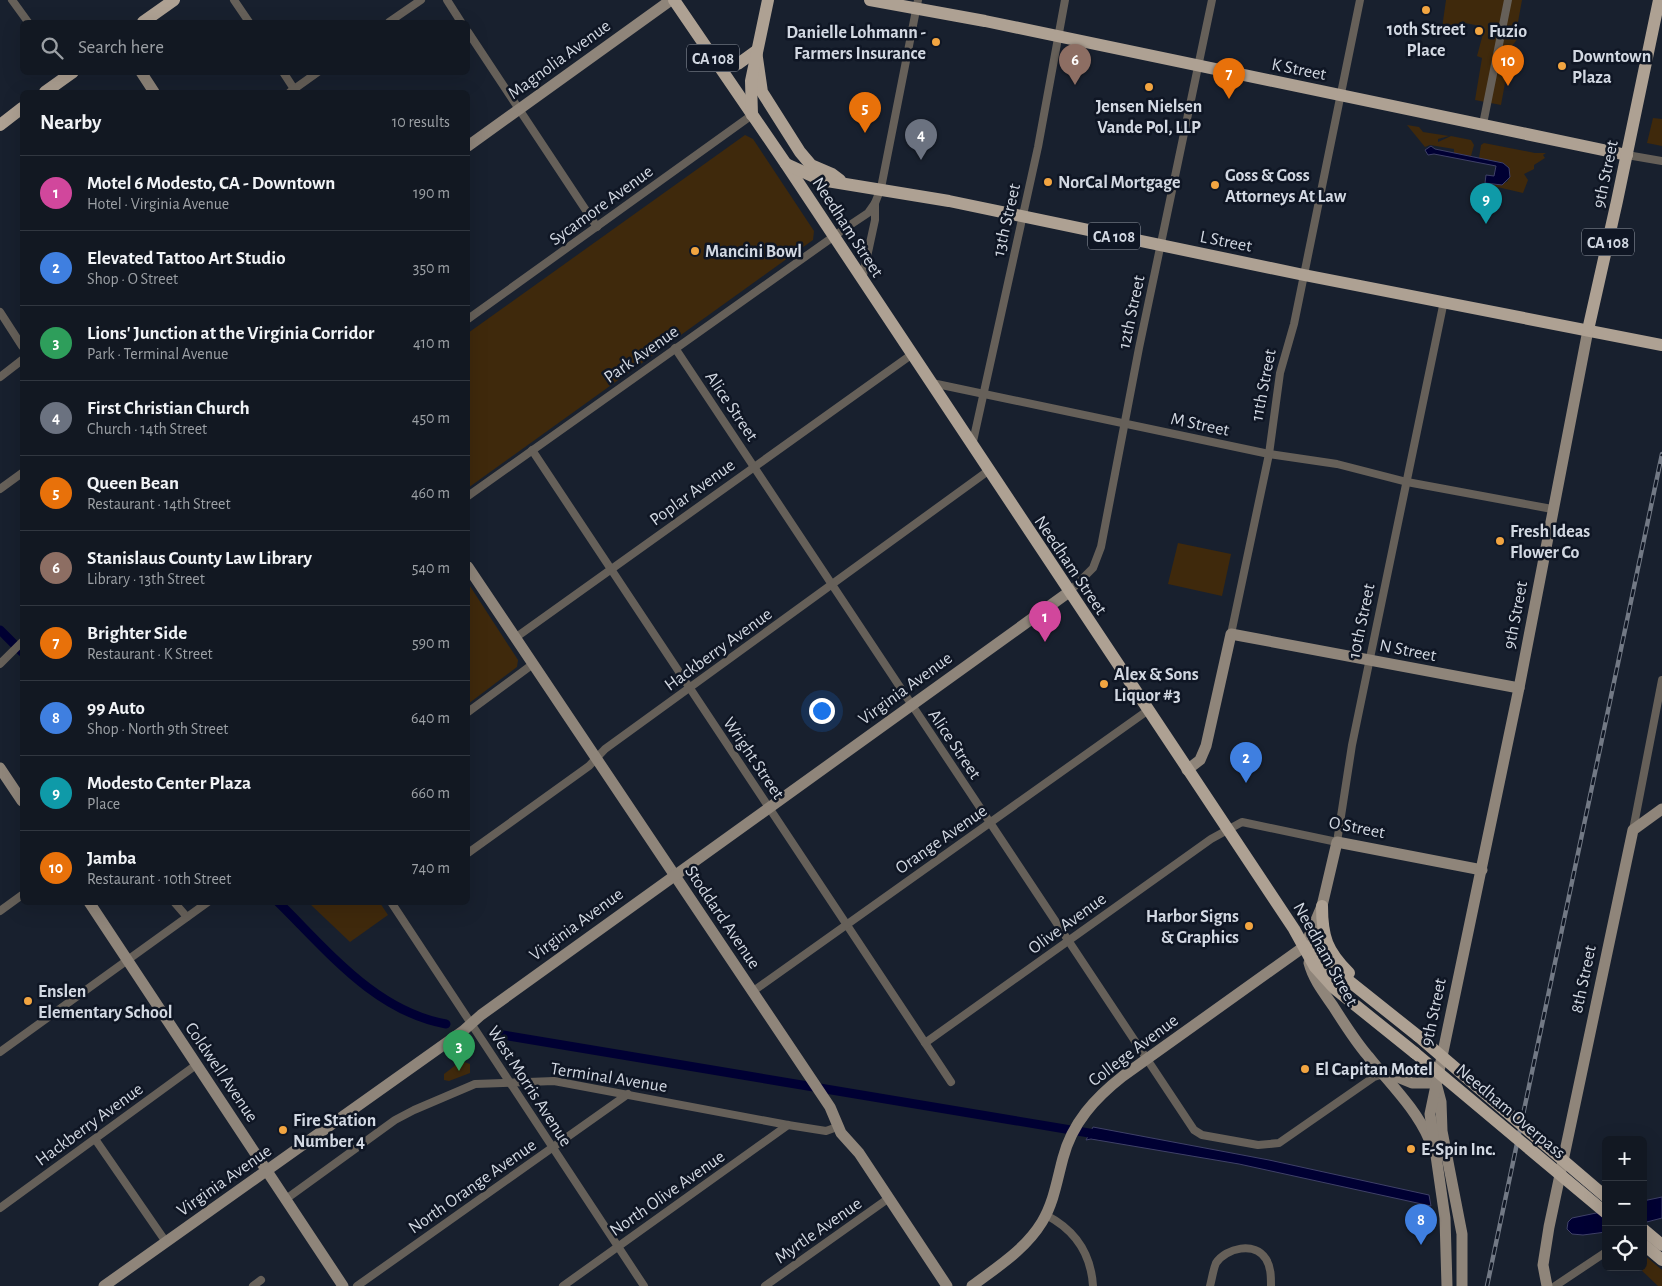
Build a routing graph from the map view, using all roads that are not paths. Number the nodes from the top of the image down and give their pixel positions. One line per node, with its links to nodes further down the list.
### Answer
1 (12, 0): 15 (street)
2 (234, 0): 17 (street)
3 (421, 0): 18 (street)
4 (447, 0): 19 (street)
5 (673, 0): 23 (main road, Needham Street / CA 108); 35 (street, Magnolia Avenue)
6 (768, 0): 22 (main road)
7 (870, 0): 14 (main road, K Street)
8 (1065, 0): 21 (street, 13th Street)
9 (1212, 0): 24 (street, 12th Street)
10 (1360, 0): 33 (street, 11th Street)
11 (1508, 0): 37 (street)
12 (1659, 0): 40 (main road, 9th Street)
13 (171, 1): 16 (main road)
14 (916, 5): 21 (main road, K Street); 44 (street)
15 (27, 20)
16 (146, 20)
17 (248, 20)
18 (392, 20)
19 (461, 20)
20 (470, 35): 35 (street)
21 (1058, 38): 24 (main road, K Street); 46 (street, 13th Street)
22 (756, 51): 23 (main road); 36 (main road); 43 (main road)
23 (713, 59): 36 (main road, Needham Street / CA 108)
24 (1199, 68): 33 (main road, K Street); 49 (street, 12th Street)
25 (66, 75): 29 (main road)
26 (143, 75): 30 (street)
27 (285, 75): 31 (street)
28 (314, 75): 32 (street)
29 (47, 90)
30 (153, 90)
31 (293, 90)
32 (295, 90)
33 (1341, 95): 37 (main road, K Street); 50 (street, 11th Street)
34 (20, 110): 38 (main road)
35 (517, 110): 39 (street, Magnolia Avenue); 47 (street)
36 (752, 115): 42 (main road, Needham Street / CA 108); 47 (street, Sycamore Avenue)
37 (1483, 124): 40 (main road, K Street)
38 (0, 125)
39 (470, 145)
40 (1627, 155): 41 (street, K Street); 55 (main road, 9th Street / CA 108)
41 (1662, 161)
42 (786, 164): 43 (main road, L Street / CA 108); 48 (main road, Needham Street)
43 (843, 183): 44 (main road, L Street / CA 108)
44 (881, 188): 45 (street); 46 (main road, L Street / CA 108)
45 (875, 203): 48 (street, Park Avenue); 51 (street)
46 (1022, 217): 49 (main road, L Street / CA 108); 63 (street, 13th Street)
47 (597, 227): 54 (street, Sycamore Avenue)
48 (833, 237): 51 (main road, Needham Street); 58 (street, Park Avenue)
49 (1162, 246): 50 (main road, L Street / CA 108); 64 (street, 12th Street)
50 (1304, 275): 52 (main road, L Street / CA 108); 67 (street, 11th Street)
51 (862, 281): 59 (main road, Needham Street)
52 (1444, 301): 55 (main road, L Street / CA 108); 71 (street, 10th Street)
53 (0, 312): 56 (street)
54 (470, 318)
55 (1588, 330): 57 (main road, L Street / CA 108); 74 (street, 9th Street)
56 (20, 343)
57 (1662, 345)
58 (676, 348): 66 (street, Park Avenue); 68 (street, Alice Street)
59 (911, 355): 62 (main road, Needham Street); 68 (street, Poplar Avenue)
60 (20, 362): 61 (street)
61 (0, 377)
62 (930, 383): 63 (street, M Street); 65 (main road, Needham Street)
63 (982, 394): 64 (street, M Street); 65 (street, 13th Street)
64 (1124, 424): 67 (street, M Street); 78 (street, 12th Street)
65 (972, 446): 69 (main road, Needham Street)
66 (532, 450): 73 (street, Park Avenue); 75 (street, Wright Street)
67 (1269, 454): 71 (street, M Street); 79 (street, 11th Street)
68 (753, 466): 75 (street, Poplar Avenue); 77 (street, Alice Street)
69 (988, 471): 77 (street, Hackberry Avenue); 78 (main road, Needham Street)
70 (20, 473): 72 (street)
71 (1407, 482): 74 (street, M Street); 82 (street, 10th Street)
72 (0, 488)
73 (470, 495)
74 (1552, 509): 87 (street, 9th Street)
75 (611, 569): 80 (street, Poplar Avenue); 86 (street, Wright Street)
76 (470, 570): 80 (street, Stoddard Avenue)
77 (832, 585): 86 (street, Hackberry Avenue); 88 (street, Alice Street)
78 (1069, 592): 88 (street, Virginia Avenue); 90 (main road, Needham Street)
79 (1231, 634): 82 (street, N Street); 93 (street, 11th Street)
80 (515, 638): 84 (street, Stoddard Avenue)
81 (20, 644): 83 (street)
82 (1370, 661): 87 (street, N Street); 100 (street, 10th Street)
83 (0, 664)
84 (533, 664): 89 (street); 91 (street, Stoddard Avenue)
85 (1662, 680): 99 (street, 8th Street)
86 (690, 688): 91 (street, Hackberry Avenue); 95 (street, Wright Street)
87 (1519, 688): 102 (street, 9th Street)
88 (911, 705): 95 (street, Virginia Avenue); 97 (street, Alice Street)
89 (470, 711)
90 (1148, 711): 93 (main road, Needham Street); 97 (street, Orange Avenue)
91 (596, 759): 101 (street, Hackberry Avenue); 103 (street, Stoddard Avenue)
92 (0, 768): 94 (street)
93 (1187, 770): 98 (main road, Needham Street)
94 (20, 794)
95 (769, 807): 103 (street, Virginia Avenue); 112 (street, Wright Street)
96 (1662, 809): 99 (street)
97 (990, 823): 112 (street, Orange Avenue); 113 (street, Alice Street)
98 (1226, 829): 100 (street, O Street); 113 (street, Olive Avenue); 114 (main road, Needham Street)
99 (1633, 830): 164 (street, 8th Street)
100 (1337, 842): 102 (street, O Street); 109 (street, 10th Street)
101 (470, 852)
102 (1482, 870): 126 (street, 9th Street)
103 (674, 875): 116 (street, Stoddard Avenue); 118 (street, Virginia Avenue)
104 (20, 896): 110 (street)
105 (91, 905): 115 (street, Coldwell Avenue)
106 (177, 905): 111 (street)
107 (204, 905): 111 (street)
108 (395, 905): 118 (street, West Morris Avenue)
109 (1322, 906): 114 (street, 10th Street); 117 (main road)
110 (0, 911)
111 (187, 917): 115 (street)
112 (847, 925): 116 (street, Orange Avenue); 119 (street, Wright Street)
113 (1068, 941): 119 (street, Olive Avenue); 121 (street, Alice Street)
114 (1306, 950): 117 (main road, Needham Overpass); 121 (street, College Avenue); 123 (street, Needham Street); 138 (main road, Needham Overpass, bridge)
115 (127, 962): 120 (street); 122 (street, Coldwell Avenue)
116 (752, 992): 129 (street, Stoddard Avenue)
117 (1386, 1011): 134 (main road, Needham Overpass, bridge)
118 (471, 1024): 124 (street, West Morris Avenue); 133 (street, Virginia Avenue)
119 (925, 1043): 125 (street, Wright Street)
120 (0, 1052)
121 (1146, 1059): 123 (street, Alice Street); 139 (street, College Avenue)
122 (196, 1065): 130 (street, Hackberry Avenue); 133 (street, Coldwell Avenue)
123 (1384, 1074): 126 (street); 132 (street, Needham Street)
124 (510, 1082): 127 (street, Terminal Avenue); 131 (street, West Morris Avenue); 136 (street, Terminal Avenue)
125 (951, 1082)
126 (1436, 1083): 132 (street, 9th Street); 163 (street)
127 (628, 1094): 128 (street, Terminal Avenue); 131 (street, North Orange Avenue)
128 (788, 1126): 129 (street, Terminal Avenue); 146 (street, North Olive Avenue)
129 (838, 1127): 135 (street, Stoddard Avenue)
130 (95, 1139): 137 (street, Hackberry Avenue); 143 (street)
131 (552, 1147): 146 (street, West Morris Avenue); 153 (street, North Orange Avenue)
132 (1434, 1150): 162 (street)
133 (267, 1171): 136 (street, Coldwell Avenue); 143 (street, Virginia Avenue)
134 (1602, 1194)
135 (889, 1198): 156 (street, Myrtle Avenue); 157 (street, Stoddard Avenue)
136 (286, 1199): 152 (street, Coldwell Avenue)
137 (0, 1208)
138 (1602, 1210)
139 (1046, 1215): 158 (street, College Avenue); 159 (street)
140 (1647, 1232): 144 (main road, bridge)
141 (1662, 1236): 142 (street)
142 (1647, 1241)
143 (166, 1242): 150 (street, Virginia Avenue)
144 (1662, 1245)
145 (1647, 1246): 148 (main road)
146 (618, 1247): 154 (street, North Olive Avenue); 155 (street, West Morris Avenue)
147 (1602, 1255): 165 (street)
148 (1662, 1260)
149 (261, 1280): 151 (street)
150 (104, 1286)
151 (252, 1286)
152 (343, 1286)
153 (357, 1286)
154 (563, 1286)
155 (644, 1286)
156 (765, 1286)
157 (947, 1286)
158 (972, 1286)
159 (1092, 1286)
160 (1210, 1286): 161 (street)
161 (1271, 1286)
162 (1447, 1286)
163 (1462, 1286)
164 (1548, 1286)
165 (1555, 1286)

